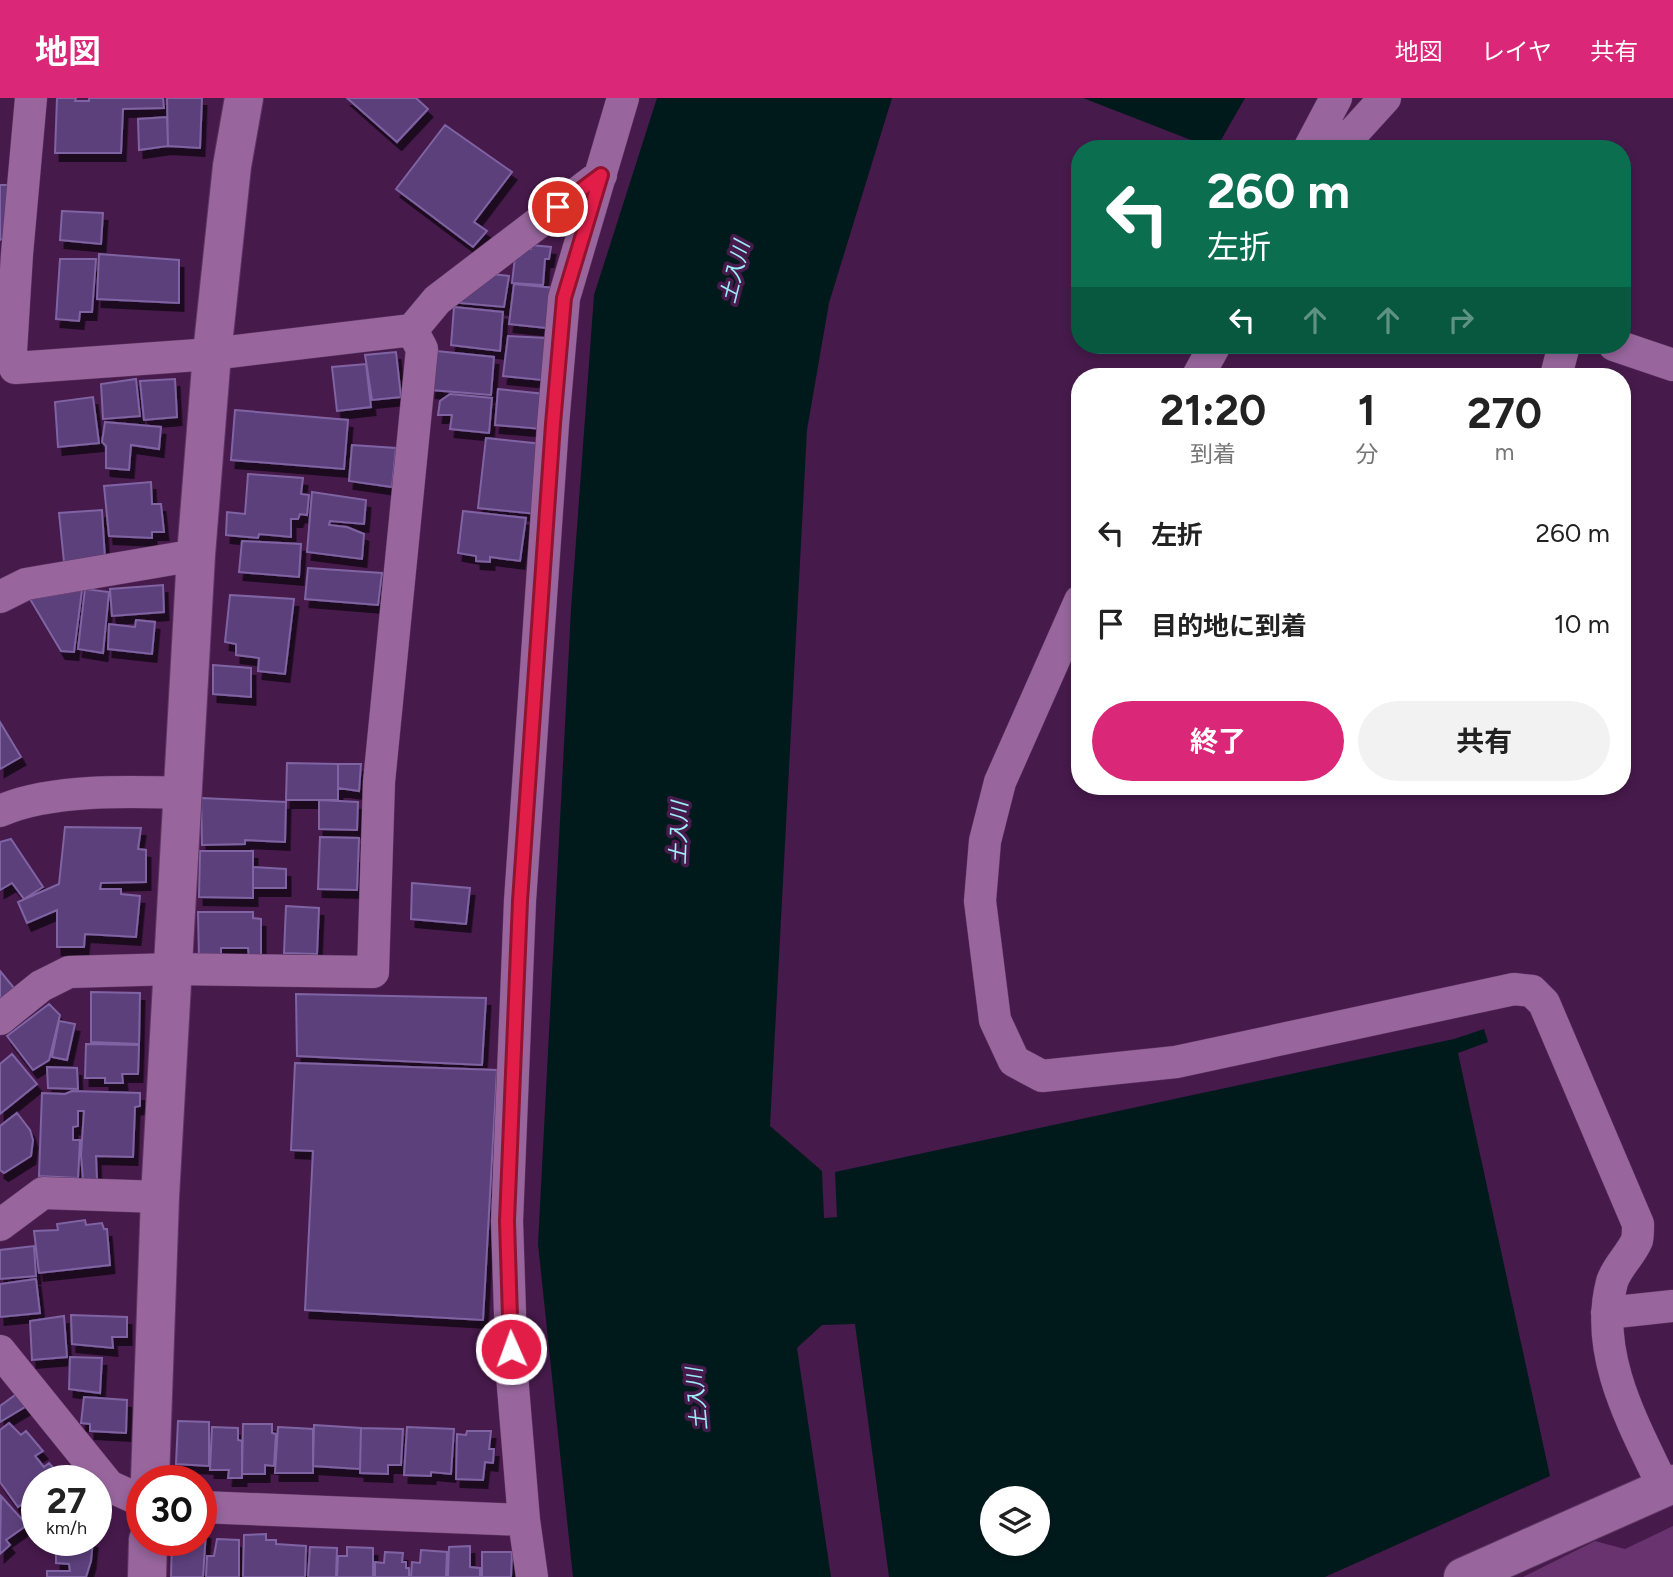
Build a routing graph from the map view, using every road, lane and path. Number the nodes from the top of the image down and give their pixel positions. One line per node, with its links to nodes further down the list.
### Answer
1 (30, 98): 9 (street)
2 (244, 98): 12 (street)
3 (623, 98): 8 (street)
4 (1336, 98): 6 (street)
5 (1385, 98): 7 (street)
6 (1314, 140)
7 (1341, 140)
8 (601, 175): 10 (street); 31 (street)
9 (8, 254): 14 (street)
10 (412, 330): 12 (street); 20 (street)
11 (1631, 348): 13 (street)
12 (212, 354): 14 (street); 15 (street)
13 (1670, 355)
14 (8, 372)
15 (196, 555): 16 (street); 18 (street)
16 (0, 597)
17 (1071, 621): 25 (street)
18 (183, 793): 19 (street); 20 (street)
19 (0, 811)
20 (174, 969): 21 (street); 22 (street)
21 (0, 1019)
22 (160, 1197): 23 (street); 27 (street)
23 (0, 1225)
24 (1673, 1306): 25 (street)
25 (1607, 1313): 28 (street)
26 (0, 1351): 29 (street)
27 (151, 1465)
28 (1669, 1486): 35 (street)
29 (126, 1494)
30 (217, 1508): 31 (street)
31 (524, 1520): 34 (street)
32 (148, 1556): 33 (street)
33 (147, 1577)
34 (533, 1577)
35 (1464, 1577)

